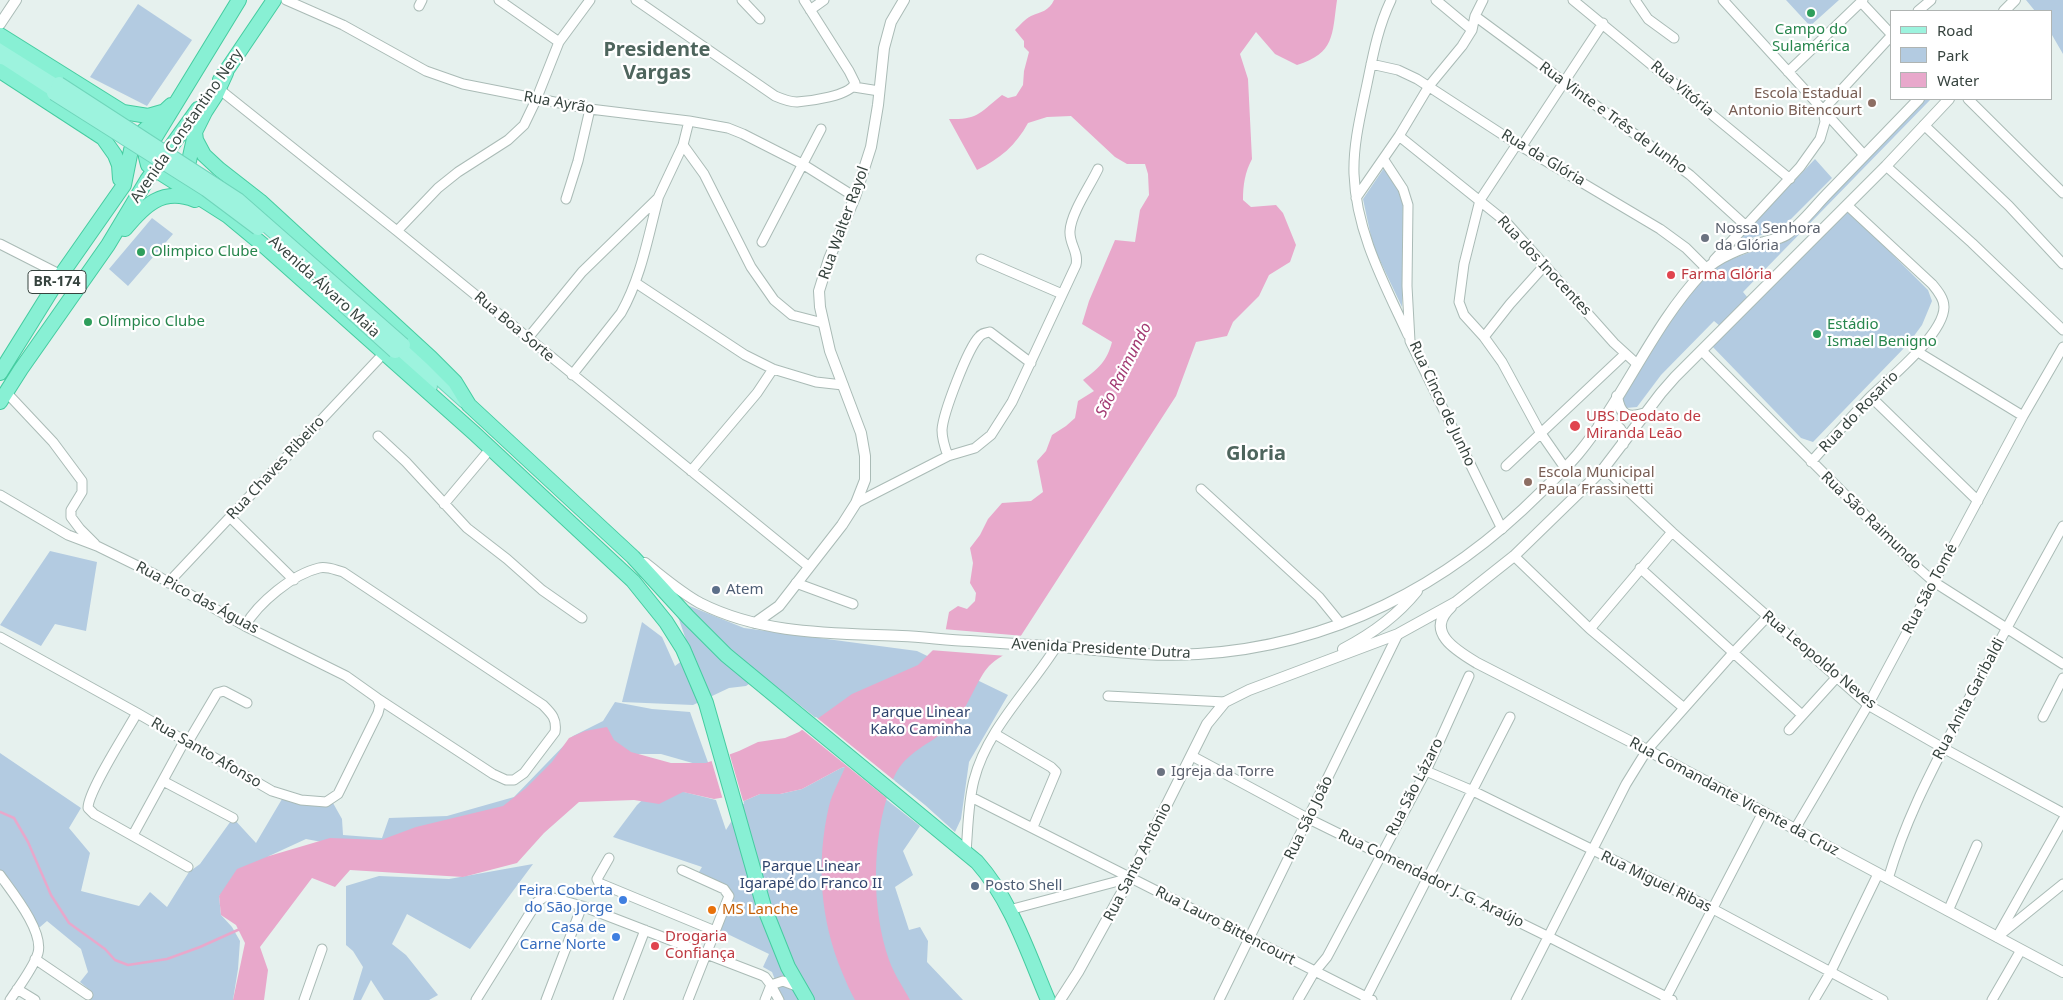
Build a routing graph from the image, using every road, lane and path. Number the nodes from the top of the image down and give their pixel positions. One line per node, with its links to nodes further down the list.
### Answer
1 (16, 0): 27 (street)
2 (240, 0): 46 (highway, Avenida Constantino Nery / BR-174)
3 (274, 0): 39 (highway, Avenida Constantino Nery / BR-174)
4 (286, 0): 47 (street, Rua Ayrão)
5 (499, 0): 33 (street)
6 (590, 0): 33 (street)
7 (636, 0): 42 (street)
8 (742, 0): 25 (street)
9 (804, 0): 21 (street)
10 (824, 0): 21 (street)
11 (904, 0): 45 (street, Rua Walter Rayol)
12 (1391, 0): 36 (street)
13 (1436, 0): 28 (street)
14 (1483, 0): 24 (street)
15 (1573, 0): 26 (street, Rua Vitória)
16 (1635, 0): 32 (street)
17 (1723, 0): 38 (street)
18 (1931, 0): 22 (street)
19 (2015, 0): 23 (street)
20 (1862, 1): 29 (street); 38 (street)
21 (810, 10): 42 (street)
22 (1919, 10)
23 (2005, 10)
24 (1475, 16): 28 (street); 40 (street, Rua Vinte e Três de Junho)
25 (760, 18)
26 (1603, 23): 40 (street); 70 (street, Rua Vitória)
27 (0, 24)
28 (1472, 30): 41 (street)
29 (1890, 33)
30 (0, 35): 53 (highway)
31 (1890, 37): 52 (street)
32 (1674, 38)
33 (559, 42): 47 (street)
34 (0, 47): 43 (main road)
35 (0, 60): 43 (main road)
36 (1371, 64): 41 (street, Rua da Glória); 77 (street)
37 (0, 71): 60 (highway)
38 (1788, 72): 52 (street)
39 (226, 73): 44 (highway); 67 (highway, Avenida Constantino Nery / BR-174)
40 (1563, 82): 62 (street); 82 (street, Rua Vinte e Três de Junho)
41 (1429, 86): 59 (street); 62 (street, Rua da Glória)
42 (852, 88): 45 (street)
43 (56, 89): 100 (main road, bridge)
44 (219, 89): 58 (highway); 83 (street, Rua Boa Sorte)
45 (879, 91): 75 (street, Rua Walter Rayol)
46 (177, 100): 54 (highway, Avenida Constantino Nery / BR-174); 67 (highway)
47 (536, 100): 51 (street, Rua Ayrão); 83 (street)
48 (1918, 100): 63 (street, Avenida Presidente Dutra)
49 (1948, 100): 56 (street)
50 (1969, 100): 72 (street)
51 (590, 109): 55 (street, Rua Ayrão); 78 (street)
52 (1823, 110): 63 (street); 70 (street)
53 (123, 112): 54 (highway); 60 (highway)
54 (162, 112): 73 (highway, Avenida Constantino Nery / BR-174)
55 (690, 121): 61 (street); 65 (street, Rua Ayrão)
56 (1924, 125): 66 (street); 88 (street)
57 (821, 129): 65 (street)
58 (195, 132): 69 (highway); 71 (highway)
59 (1399, 136): 64 (street); 79 (street, Rua dos Inocentes)
60 (103, 138): 73 (highway)
61 (683, 145): 76 (street); 94 (street)
62 (1520, 145): 79 (street); 90 (street, Rua da Glória)
63 (1864, 155): 90 (street, Avenida Presidente Dutra)
64 (1384, 160): 77 (street); 98 (street, Rua Cinco de Junho)
65 (804, 165): 75 (street, Rua Ayrão); 84 (street)
66 (1886, 166): 80 (street); 95 (street)
67 (154, 169): 71 (highway); 86 (highway, Avenida Constantino Nery / BR-174)
68 (1098, 170): 93 (street)
69 (227, 176): 74 (highway); 113 (highway)
70 (1790, 179): 82 (street)
71 (172, 180): 74 (highway)
72 (2063, 193)
73 (117, 194): 91 (highway, Avenida Constantino Nery / BR-174)
74 (199, 197): 81 (highway)
75 (855, 197): 94 (street, Rua Walter Rayol)
76 (658, 198): 92 (street); 97 (street)
77 (1356, 198): 98 (street)
78 (566, 199)
79 (1480, 200): 89 (street, Rua dos Inocentes); 96 (street)
80 (1847, 204): 101 (street); 102 (street, Rua do Rosario)
81 (218, 211): 86 (highway); 100 (highway)
82 (1745, 225): 90 (street)
83 (397, 231): 97 (street, Rua Boa Sorte)
84 (762, 242)
85 (0, 244): 91 (street)
86 (108, 245): 111 (highway, Avenida Constantino Nery / BR-174)
87 (981, 259): 93 (street)
88 (2063, 264)
89 (1545, 265): 96 (street); 103 (street, Rua dos Inocentes)
90 (1708, 267): 105 (street, Avenida Presidente Dutra)
91 (61, 275): 107 (highway, Avenida Constantino Nery / BR-174)
92 (636, 283): 106 (street); 108 (street)
93 (1062, 294): 104 (street)
94 (823, 323): 109 (street, Rua Walter Rayol)
95 (2063, 330)
96 (1484, 337): 117 (street)
97 (528, 338): 108 (street, Rua Boa Sorte)
98 (1410, 341): 135 (street, Rua Cinco de Junho)
99 (2063, 347): 115 (street, Rua São Tomé)
100 (394, 350): 113 (main road); 118 (main road); 133 (street, Rua Chaves Ribeiro)
101 (1702, 351): 114 (street); 123 (street, Rua São Raimundo)
102 (1918, 352): 112 (street, Rua do Rosario); 115 (street)
103 (1625, 354): 105 (street, Rua dos Inocentes); 117 (street)
104 (1031, 363): 122 (street); 122 (street)
105 (1637, 364): 110 (street, Avenida Presidente Dutra)
106 (773, 370): 109 (street); 127 (street)
107 (0, 372)
108 (572, 374): 127 (street, Rua Boa Sorte)
109 (842, 385): 131 (street, Rua Walter Rayol)
110 (1617, 396): 114 (street); 116 (street, Avenida Presidente Dutra)
111 (3, 397): 137 (street)
112 (1871, 397): 123 (street, Rua do Rosario); 130 (street)
113 (469, 405): 139 (highway)
114 (1646, 413): 120 (street)
115 (2023, 416): 130 (street, Rua São Tomé)
116 (1599, 425): 120 (street); 125 (street, Avenida Presidente Dutra)
117 (1540, 432): 124 (street); 125 (street)
118 (474, 433): 121 (highway)
119 (378, 436): 132 (street)
120 (1623, 444): 126 (street)
121 (491, 448): 132 (street); 221 (highway)
122 (948, 456): 131 (street)
123 (1811, 462): 144 (street, Rua São Raimundo)
124 (1506, 466)
125 (1565, 468): 135 (street, Avenida Presidente Dutra)
126 (1604, 468): 136 (street, Rua Leopoldo Neves); 138 (street)
127 (691, 470): 140 (street, Rua Boa Sorte)
128 (1201, 489): 153 (street)
129 (0, 495): 137 (street, Rua Pico das Águas)
130 (1978, 501): 144 (street, Rua São Tomé)
131 (856, 503): 140 (street, Rua Walter Rayol)
132 (444, 504): 151 (street)
133 (230, 516): 142 (street); 145 (street, Rua Chaves Ribeiro)
134 (2063, 526): 156 (street, Rua Anita Garibaldi)
135 (1502, 529): 146 (street, Avenida Presidente Dutra)
136 (1672, 532): 141 (street); 150 (street, Rua Leopoldo Neves)
137 (97, 546): 145 (street, Rua Pico das Águas)
138 (1514, 556): 147 (street); 157 (street)
139 (633, 557): 152 (street, Avenida Presidente Dutra); 197 (highway)
140 (808, 566): 143 (street, Rua Walter Rayol)
141 (1640, 568): 157 (street); 161 (street)
142 (294, 580): 154 (street); 168 (street, Rua Pico das Águas)
143 (796, 582): 148 (street); 149 (street, Rua Walter Rayol)
144 (1934, 582): 156 (street, Rua São Raimundo); 171 (street, Rua São Tomé)
145 (168, 583): 154 (street, Rua Pico das Águas)
146 (1421, 586): 153 (street, Avenida Presidente Dutra); 163 (street)
147 (1456, 602): 158 (street); 181 (street, Rua Comandante Vicente da Cruz)
148 (853, 604)
149 (779, 606): 152 (street, Rua Walter Rayol); 155 (street)
150 (1768, 616): 161 (street); 165 (street, Rua Leopoldo Neves)
151 (582, 618)
152 (755, 623): 155 (street, Avenida Presidente Dutra)
153 (1341, 624): 160 (street, Avenida Presidente Dutra)
154 (246, 626): 168 (street, Rua Pico das Águas)
155 (775, 627): 160 (street, Avenida Presidente Dutra)
156 (2006, 627): 162 (street, Rua São Raimundo); 180 (street, Rua Anita Garibaldi)
157 (1590, 629): 172 (street)
158 (1398, 634): 163 (street, Rua Santo Antônio); 190 (street, Rua São João)
159 (0, 637): 173 (street, Rua Santo Afonso)
160 (1056, 647): 178 (street)
161 (1733, 653): 172 (street); 174 (street)
162 (2063, 664)
163 (1304, 669): 169 (street, Rua Santo Antônio)
164 (1469, 676): 183 (street, Rua São Lázaro)
165 (1836, 678): 171 (street, Rua Leopoldo Neves); 174 (street)
166 (2063, 678): 176 (street)
167 (1108, 696): 169 (street)
168 (378, 698): 179 (street, Rua Santo Afonso)
169 (1225, 702): 182 (street, Rua Santo Antônio)
170 (247, 703): 179 (street)
171 (1868, 705): 180 (street, Rua Leopoldo Neves); 193 (street, Rua São Tomé)
172 (1684, 708): 181 (street)
173 (137, 713): 179 (street, Rua Santo Afonso); 194 (street)
174 (1802, 715): 177 (street)
175 (1510, 717): 185 (street)
176 (2043, 717)
177 (1789, 730)
178 (995, 734): 186 (street); 192 (street)
179 (187, 741): 184 (street)
180 (1944, 748): 188 (street, Rua Leopoldo Neves); 206 (street, Rua Anita Garibaldi)
181 (1647, 750): 187 (street, Rua Comandante Vicente da Cruz); 196 (street)
182 (1192, 756): 190 (street, Rua Comendador J. G. Araújo); 204 (street, Rua Santo Antônio)
183 (1426, 771): 185 (street, Rua Miguel Ribas); 198 (street, Rua São Lázaro)
184 (163, 781): 189 (street); 194 (street)
185 (1473, 791): 196 (street, Rua Miguel Ribas); 205 (street)
186 (971, 797): 192 (street, Rua Lauro Bittencourt); 197 (street)
187 (1763, 812): 193 (street, Rua Comandante Vicente da Cruz); 209 (street)
188 (2063, 813)
189 (233, 818)
190 (1309, 819): 198 (street, Rua Comendador J. G. Araújo); 216 (street, Rua São João)
191 (2063, 820): 215 (street)
192 (1033, 827): 204 (street, Rua Lauro Bittencourt)
193 (1795, 829): 203 (street, Rua Comandante Vicente da Cruz)
194 (133, 835): 200 (street)
195 (1977, 845): 211 (street)
196 (1593, 850): 209 (street, Rua Miguel Ribas); 214 (street)
197 (966, 852): 210 (highway)
198 (1380, 855): 205 (street, Rua Comendador J. G. Araújo); 222 (street, Rua São Lázaro)
199 (608, 858): 213 (street)
200 (188, 867)
201 (682, 870): 213 (street)
202 (0, 874): 220 (street)
203 (1878, 874): 206 (street, Rua Comandante Vicente da Cruz); 223 (street)
204 (1130, 878): 210 (street); 216 (street, Rua Lauro Bittencourt); 242 (street, Rua Santo Antônio)
205 (1428, 878): 214 (street, Rua Comendador J. G. Araújo); 230 (street)
206 (1888, 879): 211 (street, Rua Comandante Vicente da Cruz)
207 (2063, 884): 215 (street)
208 (582, 906): 212 (street); 235 (street); 236 (street)
209 (1713, 909): 223 (street, Rua Miguel Ribas); 231 (street)
210 (1009, 910): 241 (highway)
211 (1948, 911): 215 (street, Rua Comandante Vicente da Cruz)
212 (645, 930): 219 (street); 237 (street)
213 (715, 931): 219 (street)
214 (1549, 936): 231 (street, Rua Comendador J. G. Araújo); 245 (street)
215 (1997, 937): 218 (street, Rua Comandante Vicente da Cruz)
216 (1250, 938): 222 (street, Rua Lauro Bittencourt); 243 (street, Rua São João)
217 (322, 949): 234 (street)
218 (2021, 950): 224 (street, Rua Comandante Vicente da Cruz); 248 (street)
219 (706, 954): 226 (street); 238 (street)
220 (35, 959): 227 (street); 228 (street)
221 (788, 968): 225 (street); 229 (highway)
222 (1316, 971): 230 (street, Rua Lauro Bittencourt); 244 (street, Rua São Lázaro)
223 (1830, 972): 246 (street); 247 (street, Rua Miguel Ribas)
224 (2063, 972)
225 (783, 981): 226 (street); 229 (street)
226 (772, 985): 239 (street); 240 (street)
227 (17, 989): 232 (street); 233 (street)
228 (88, 995)
229 (804, 995)
230 (1368, 999)
231 (1668, 999)
232 (10, 1000)
233 (35, 1000)
234 (304, 1000)
235 (476, 1000)
236 (546, 1000)
237 (618, 1000)
238 (688, 1000)
239 (765, 1000)
240 (779, 1000)
241 (1048, 1000)
242 (1060, 1000)
243 (1219, 1000)
244 (1298, 1000)
245 (1516, 1000)
246 (1814, 1000)
247 (1883, 1000)
248 (1992, 1000)

